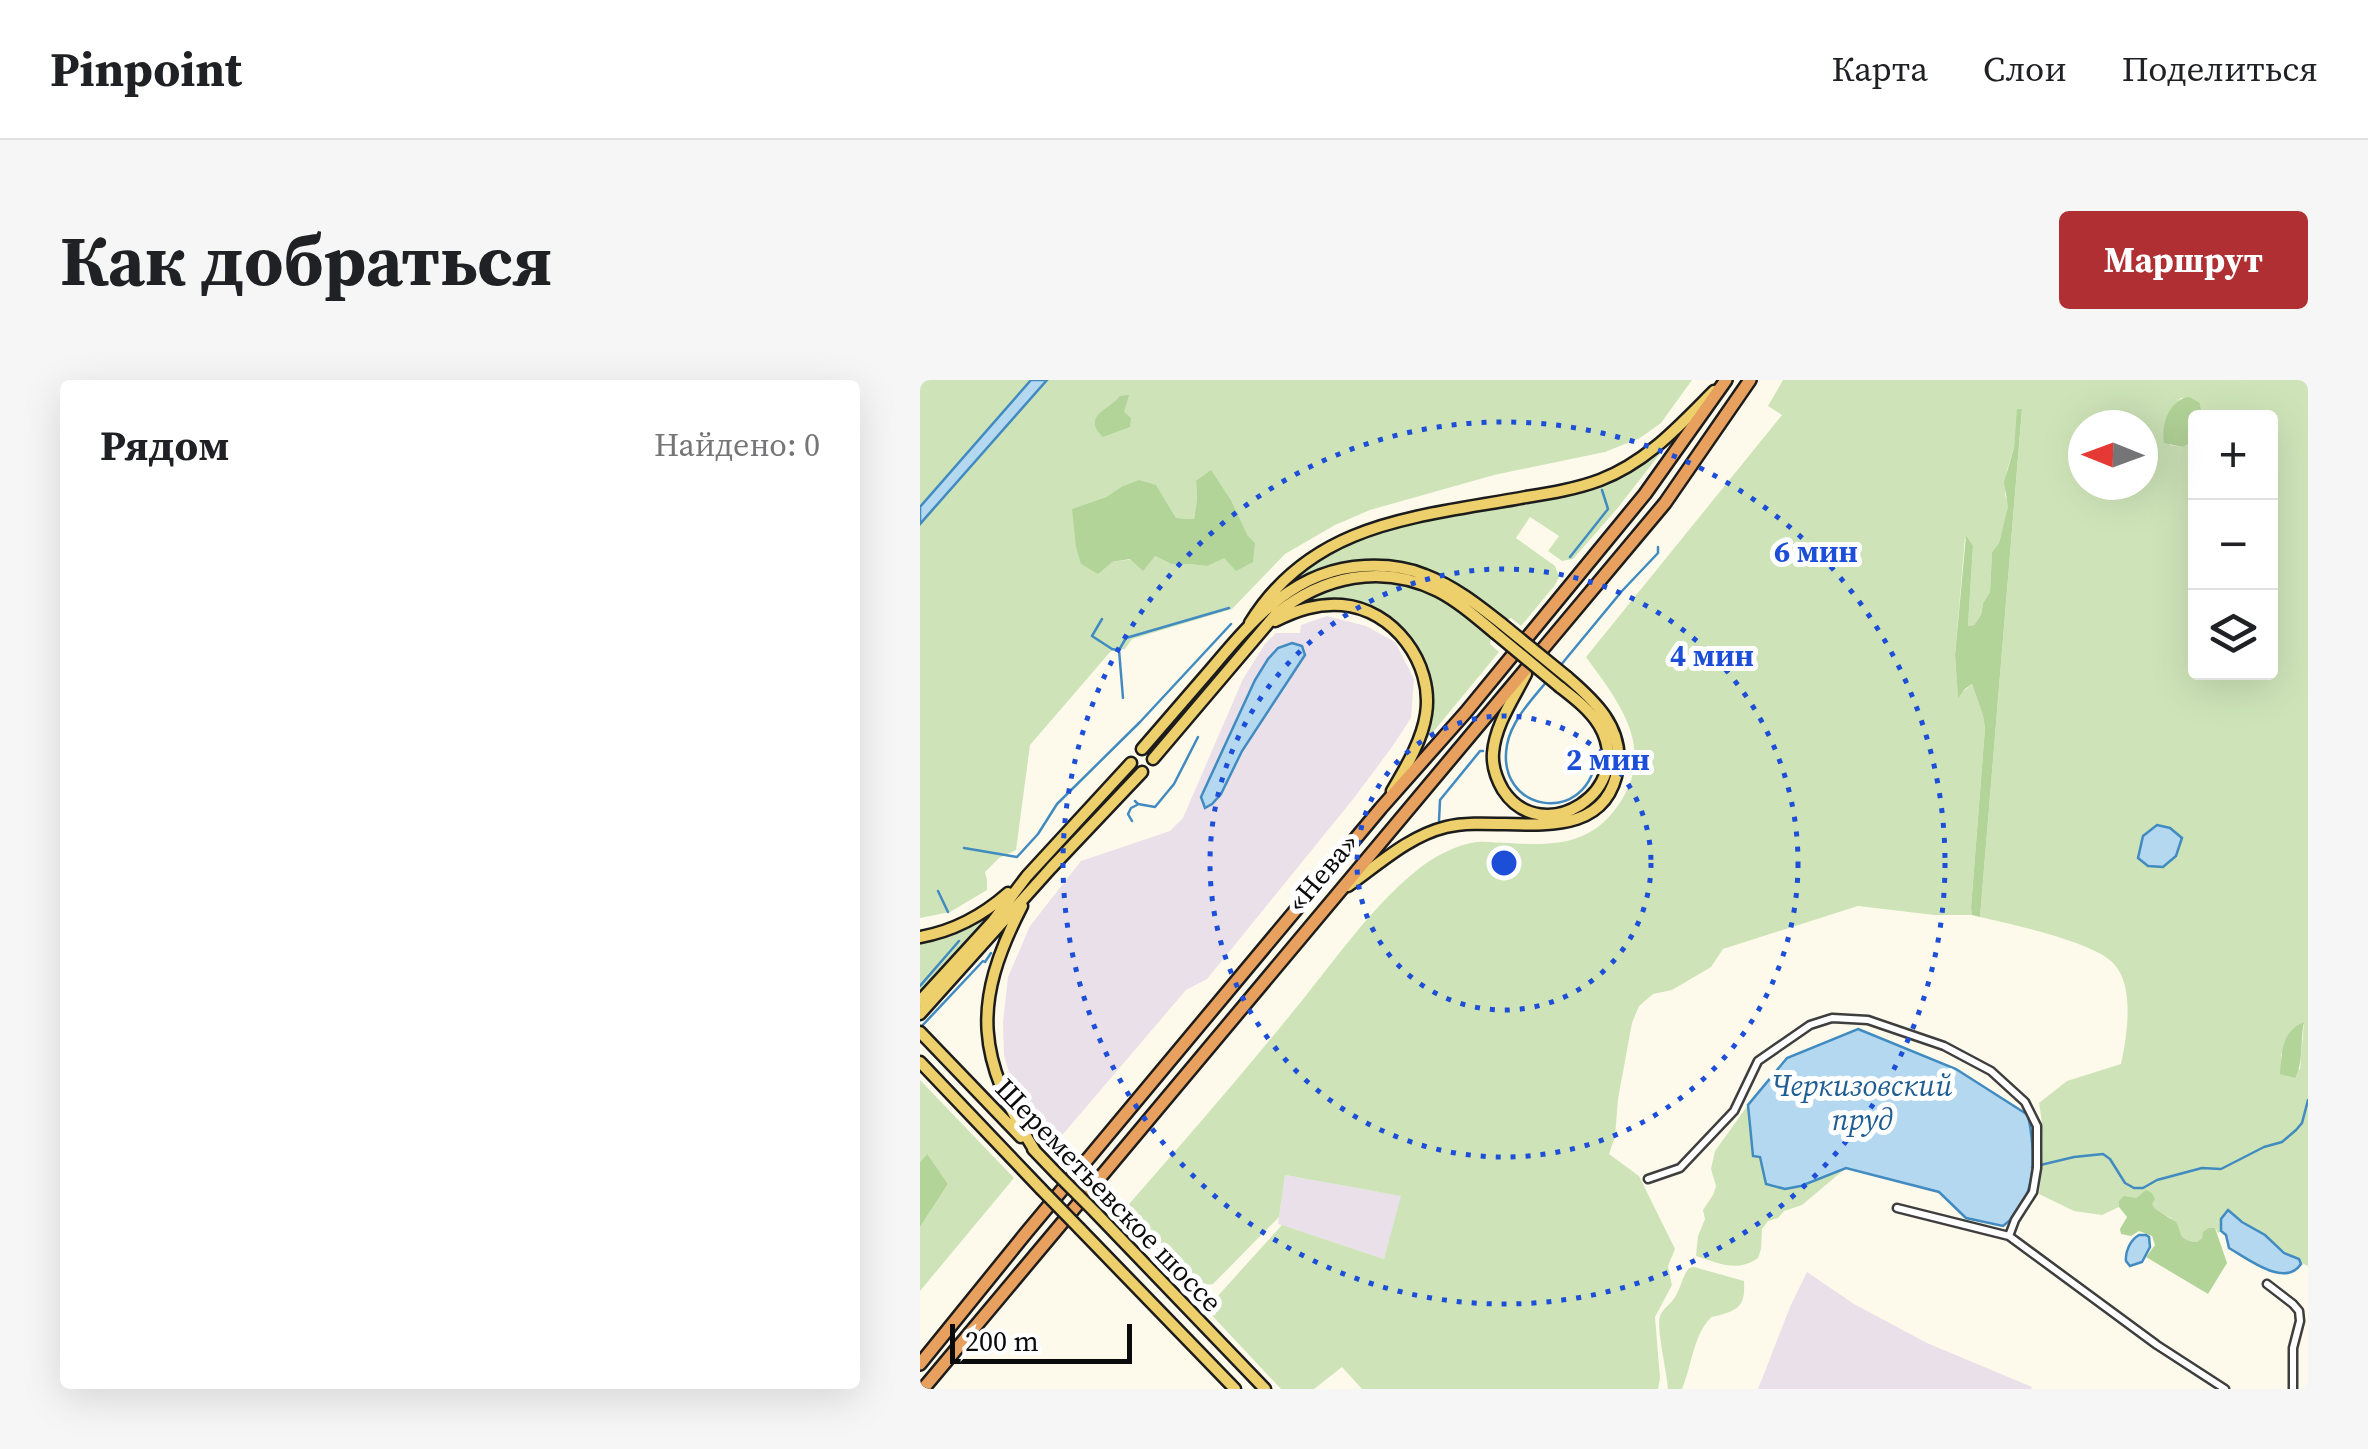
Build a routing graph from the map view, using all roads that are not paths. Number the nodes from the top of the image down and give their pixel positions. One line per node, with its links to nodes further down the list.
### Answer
1 (1726, 380): 3 (main road); 10 (highway, «Нева»)
2 (1750, 380): 4 (highway, «Нева»)
3 (1256, 626): 5 (main road, bridge); 6 (main road); 7 (main road); 10 (main road)
4 (1530, 667): 5 (main road); 13 (highway, «Нева»)
5 (1564, 682): 13 (main road)
6 (1142, 749)
7 (1153, 759)
8 (1131, 762): 11 (main road)
9 (1142, 772): 12 (main road)
10 (1380, 808): 24 (highway, «Нева»)
11 (1027, 876): 14 (main road); 15 (main road)
12 (1030, 892): 16 (main road); 19 (main road)
13 (1335, 896): 25 (highway, «Нева»)
14 (920, 937)
15 (920, 1001)
16 (920, 1014)
17 (923, 1035): 19 (main road, Шереметьевское шоссе)
18 (920, 1062): 26 (main road, Шереметьевское шоссе, bridge)
19 (1035, 1151): 27 (main road, Шереметьевское шоссе, bridge)
20 (1648, 1180): 22 (street)
21 (1897, 1208): 22 (street)
22 (2010, 1236): 28 (street)
23 (2267, 1284): 29 (street)
24 (920, 1364)
25 (923, 1389)
26 (1235, 1389)
27 (1264, 1389)
28 (2226, 1389)
29 (2293, 1389)

